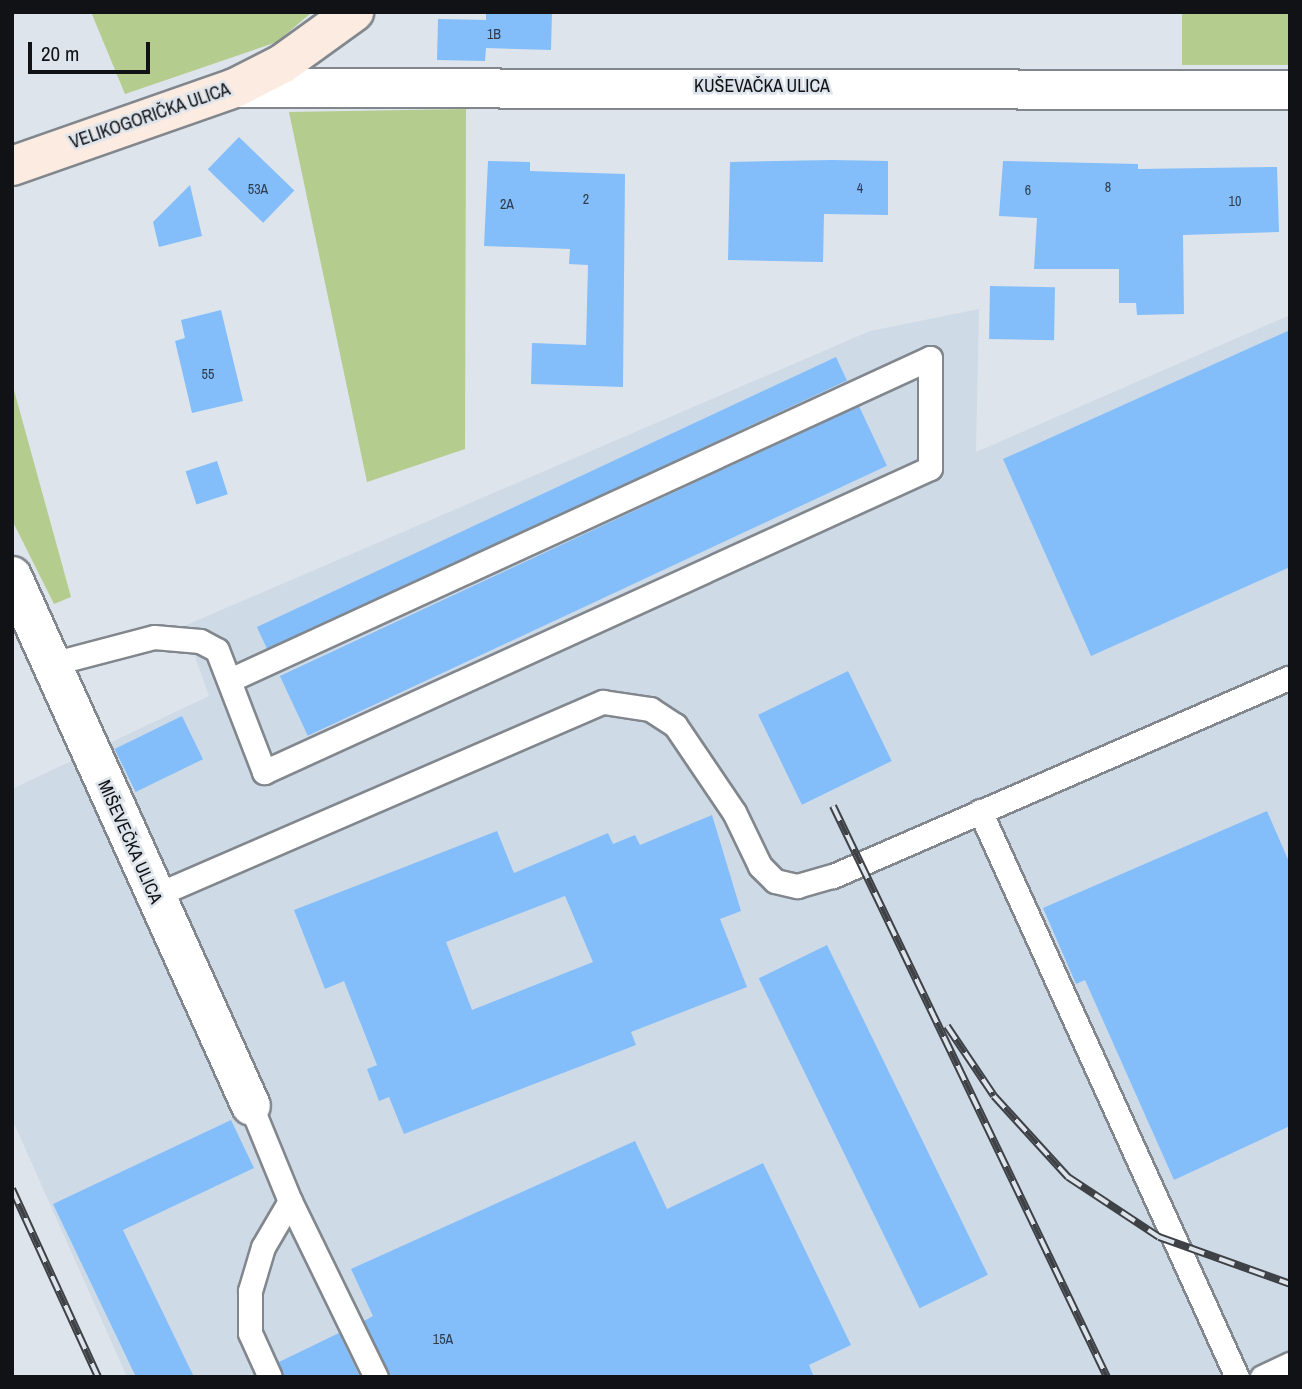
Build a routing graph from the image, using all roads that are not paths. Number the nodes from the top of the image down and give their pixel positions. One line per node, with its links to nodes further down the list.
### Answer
1 (354, 12): 2 (street, VELIKOGORIČKA ULICA)
2 (235, 88): 3 (street, KUŠEVAČKA ULICA); 4 (street, VELIKOGORIČKA ULICA)
3 (1290, 90)
4 (12, 166)
5 (12, 576): 6 (street, MIŠEVEČKA ULICA)
6 (51, 664): 7 (lane); 10 (street, MIŠEVEČKA ULICA)
7 (230, 680): 7 (lane)
8 (1286, 687): 9 (lane)
9 (980, 811): 10 (lane); 16 (lane)
10 (154, 896): 11 (street, MIŠEVEČKA ULICA)
11 (251, 1106): 12 (lane)
12 (290, 1201): 14 (lane); 15 (lane)
13 (1290, 1364): 17 (lane)
14 (270, 1377)
15 (376, 1377)
16 (1237, 1377)
17 (1262, 1377)

